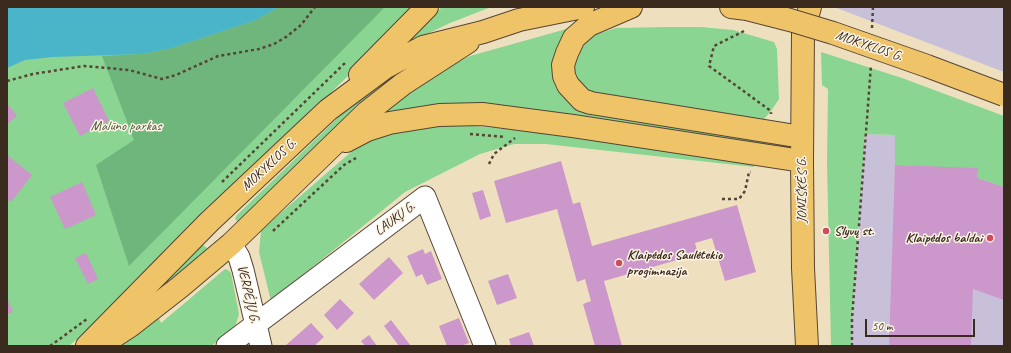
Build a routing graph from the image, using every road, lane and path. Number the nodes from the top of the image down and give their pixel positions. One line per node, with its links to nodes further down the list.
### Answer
1 (315, 7): 15 (path)
2 (427, 7): 17 (main road)
3 (583, 7): 11 (main road, MOKYKLOS G.)
4 (631, 7): 19 (main road)
5 (794, 7): 12 (main road, JONIŠKĖS G.)
6 (810, 7): 12 (main road, JONIŠKĖS G.)
7 (873, 7): 9 (path)
8 (739, 8): 16 (main road, MOKYKLOS G., bridge)
9 (872, 30)
10 (744, 31): 14 (path)
11 (483, 32): 17 (main road, MOKYKLOS G.); 22 (main road, MOKYKLOS G.)
12 (803, 33): 19 (main road, JONIŠKĖS G.)
13 (871, 60): 38 (path)
14 (709, 66)
15 (7, 81)
16 (1004, 95)
17 (328, 110): 28 (main road, MOKYKLOS G.)
18 (464, 133): 20 (path)
19 (802, 137): 24 (main road, JONIŠKĖS G.)
20 (515, 138): 21 (path); 25 (path)
21 (520, 138)
22 (326, 152): 24 (main road); 30 (main road, MOKYKLOS G.)
23 (361, 154): 29 (path)
24 (802, 161): 37 (main road, JONIŠKĖS G.)
25 (489, 164)
26 (755, 171): 27 (path)
27 (722, 199)
28 (209, 222): 30 (main road); 32 (main road, MOKYKLOS G.)
29 (271, 233)
30 (231, 244): 31 (street, VERPĖJŲ G.); 33 (main road, MOKYKLOS G.)
31 (255, 325): 34 (street); 35 (street, VERPĖJŲ G.); 36 (street, LAUKŲ G.)
32 (86, 346)
33 (100, 346)
34 (227, 346)
35 (261, 346)
36 (485, 346)
37 (807, 346)
38 (852, 346)

